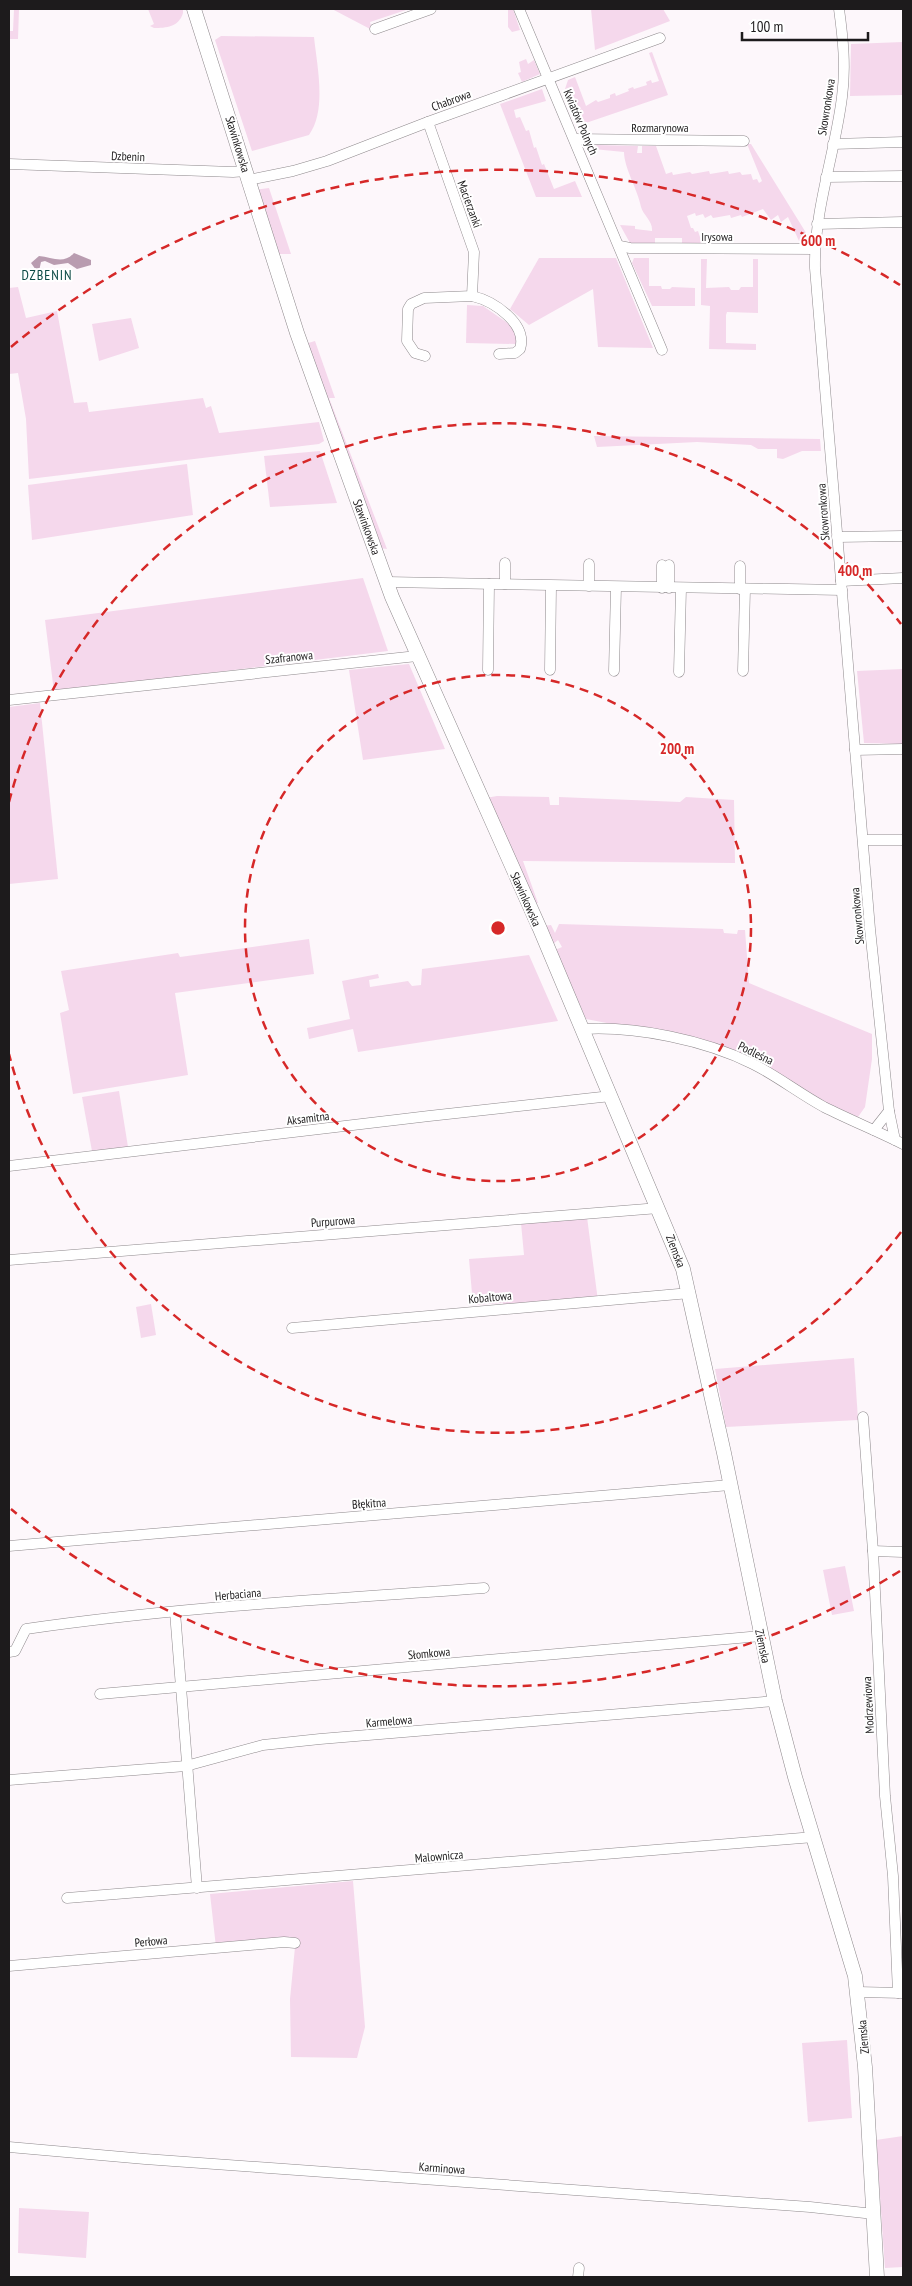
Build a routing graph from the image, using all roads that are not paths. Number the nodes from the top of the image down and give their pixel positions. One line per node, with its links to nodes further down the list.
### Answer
1 (194, 9): 14 (street, Sławinkowska)
2 (432, 9): 5 (street)
3 (519, 9): 7 (street, Kwiatów Polnych)
4 (839, 9): 12 (street, Skowronkowa)
5 (375, 29)
6 (660, 38): 7 (street, Chabrowa)
7 (549, 78): 8 (street, Chabrowa); 9 (street, Kwiatów Polnych)
8 (428, 122): 14 (street, Chabrowa); 21 (street, Macierzanki)
9 (575, 139): 10 (street, Rozmarynowa); 19 (street, Kwiatów Polnych)
10 (744, 141)
11 (903, 142): 12 (street)
12 (833, 144): 16 (street, Skowronkowa)
13 (9, 164): 14 (street, Dzbenin)
14 (248, 175): 32 (street, Sławinkowska)
15 (903, 176): 16 (street)
16 (826, 177): 18 (street, Skowronkowa)
17 (903, 222): 18 (street)
18 (817, 224): 20 (street, Skowronkowa)
19 (620, 246): 20 (street, Irysowa); 22 (street, Kwiatów Polnych)
20 (815, 249): 26 (street, Skowronkowa)
21 (472, 296): 23 (street); 24 (street)
22 (662, 350)
23 (499, 354)
24 (426, 356)
25 (903, 536): 26 (street)
26 (837, 538): 37 (street, Skowronkowa)
27 (508, 563): 34 (street)
28 (586, 564): 36 (street)
29 (665, 565): 39 (street)
30 (740, 566): 41 (street)
31 (903, 578): 37 (street)
32 (387, 582): 33 (street); 42 (street, Sławinkowska)
33 (489, 584): 34 (street); 43 (street)
34 (508, 585): 35 (street)
35 (551, 586): 36 (street); 44 (street)
36 (586, 586): 38 (street)
37 (841, 586): 41 (street); 50 (street, Skowronkowa)
38 (616, 587): 39 (street); 45 (street)
39 (665, 588): 40 (street)
40 (681, 588): 41 (street); 47 (street)
41 (742, 589): 46 (street)
42 (417, 656): 48 (street, Szafranowa); 53 (street, Sławinkowska)
43 (488, 670)
44 (550, 670)
45 (614, 671)
46 (743, 671)
47 (679, 672)
48 (9, 700)
49 (903, 749): 50 (street)
50 (855, 750): 51 (street, Skowronkowa)
51 (863, 840): 52 (street); 55 (street, Skowronkowa)
52 (903, 840)
53 (583, 1029): 54 (street, Ziemska); 56 (street, Podleśna)
54 (611, 1096): 58 (street, Aksamitna); 59 (street, Ziemska)
55 (889, 1111): 56 (street); 57 (street, Skowronkowa)
56 (874, 1130): 57 (street, Podleśna)
57 (899, 1142)
58 (9, 1166)
59 (660, 1208): 60 (street, Purpurowa); 61 (street, Ziemska)
60 (9, 1260)
61 (690, 1293): 62 (street, Kobaltowa); 64 (street, Ziemska)
62 (292, 1328)
63 (863, 1417): 66 (street, Modrzewiowa)
64 (730, 1485): 65 (street, Błękitna); 70 (street, Ziemska)
65 (9, 1546)
66 (873, 1551): 67 (street); 83 (street, Modrzewiowa)
67 (903, 1552)
68 (484, 1588): 69 (street, Herbaciana)
69 (175, 1612): 71 (street, Herbaciana); 72 (street)
70 (761, 1636): 72 (street, Słomkowa); 74 (street, Ziemska)
71 (9, 1652)
72 (181, 1687): 73 (street, Słomkowa); 75 (street)
73 (100, 1694)
74 (775, 1701): 75 (street, Karmelowa); 77 (street, Ziemska)
75 (186, 1766): 76 (street, Karmelowa); 78 (street)
76 (9, 1780)
77 (814, 1837): 78 (street, Malownicza); 82 (street, Ziemska)
78 (196, 1888): 79 (street, Malownicza)
79 (67, 1898)
80 (295, 1943): 81 (street, Perłowa)
81 (9, 1966)
82 (858, 1992): 83 (street); 85 (street, Ziemska)
83 (901, 1993)
84 (9, 2147): 85 (street, Karminowa)
85 (874, 2214): 86 (street, Ziemska)
86 (877, 2277)

